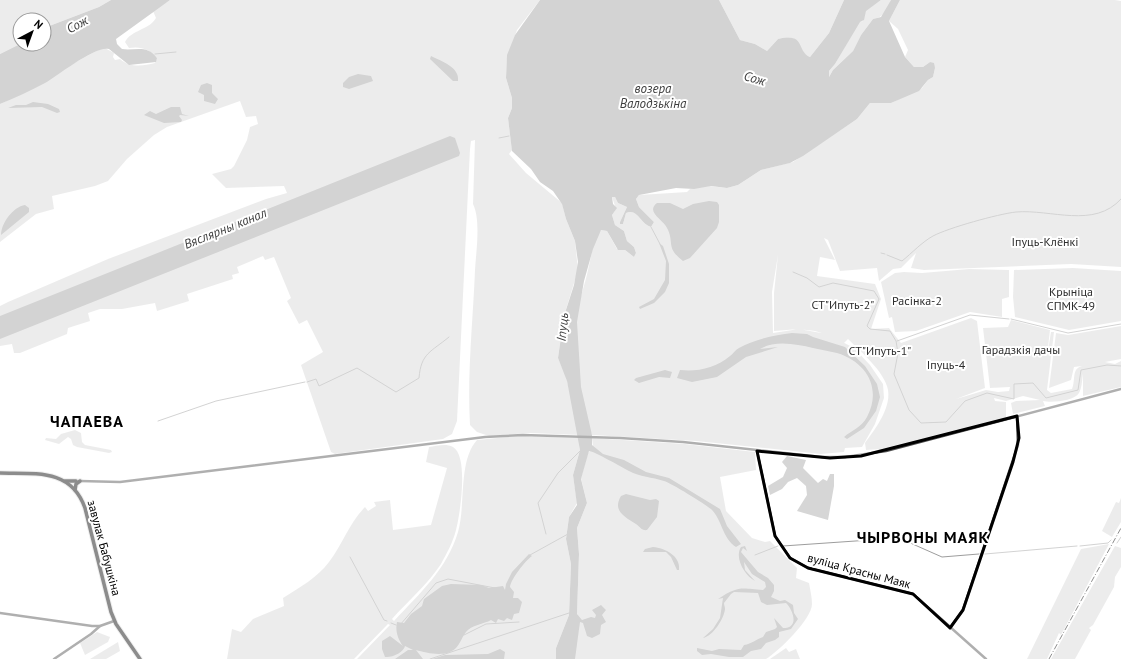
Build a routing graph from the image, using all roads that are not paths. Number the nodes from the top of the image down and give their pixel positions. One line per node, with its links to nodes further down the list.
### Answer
1 (1121, 389): 2 (street)
2 (1017, 416): 3 (street); 11 (street)
3 (757, 451): 5 (street); 11 (street, вуліца Красны Маяк)
4 (0, 472): 6 (main road)
5 (78, 481): 6 (main road); 7 (main road)
6 (67, 483): 7 (main road, завулак Бабушкіна)
7 (75, 490): 9 (main road, завулак Бабушкіна)
8 (0, 613): 10 (street)
9 (114, 621): 10 (street); 13 (main road, завулак Бабушкіна)
10 (100, 626): 12 (street)
11 (950, 628): 14 (street, вуліца Красны Маяк)
12 (54, 659)
13 (140, 659)
14 (986, 659)

